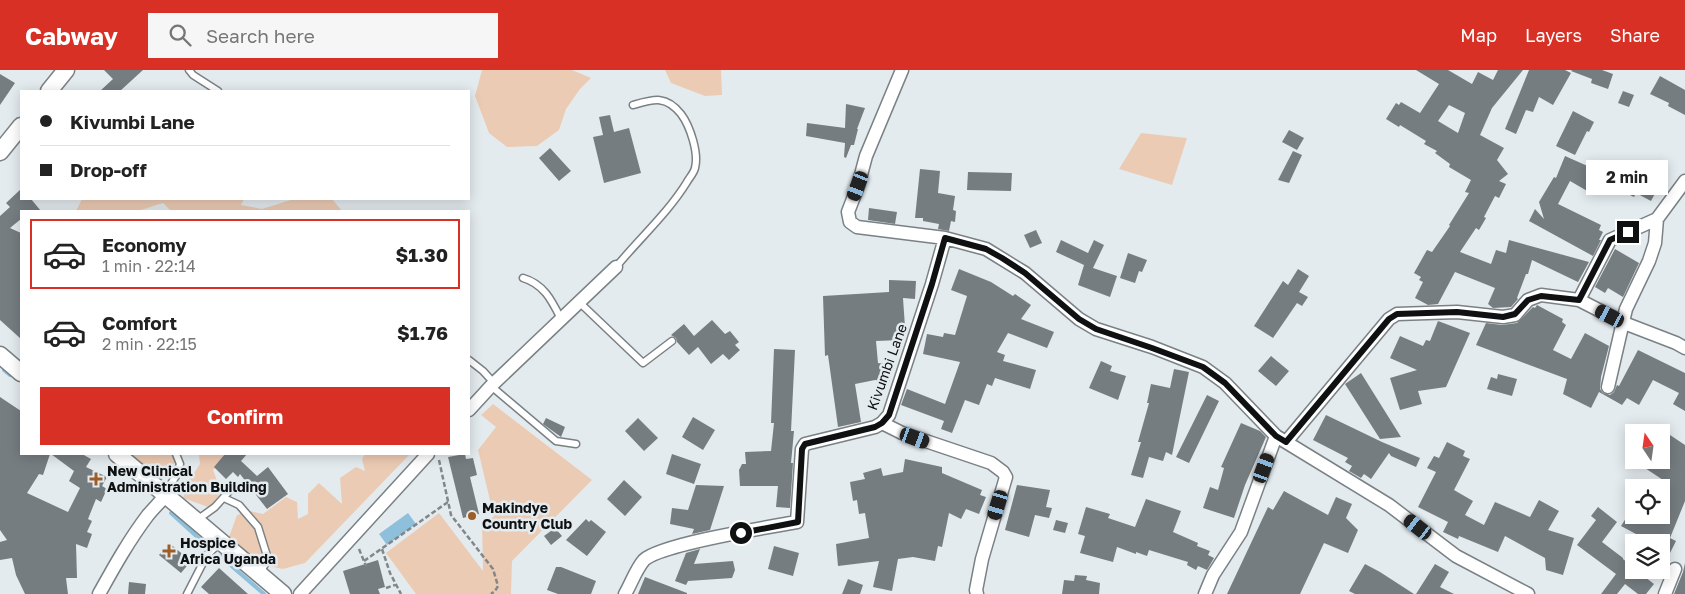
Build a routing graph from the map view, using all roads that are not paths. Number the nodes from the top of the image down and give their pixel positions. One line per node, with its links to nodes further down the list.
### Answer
1 (66, 70): 4 (street)
2 (189, 70): 5 (lane)
3 (902, 70): 11 (street)
4 (50, 90)
5 (216, 90)
6 (633, 105): 12 (lane)
7 (20, 127): 8 (street)
8 (0, 152)
9 (1685, 181): 10 (street)
10 (1657, 219): 14 (street); 17 (street)
11 (945, 238): 26 (street, Kivumbi Lane); 27 (street)
12 (616, 267): 15 (street)
13 (523, 278): 16 (lane)
14 (1579, 300): 17 (street); 27 (street)
15 (579, 302): 16 (street); 18 (lane)
16 (561, 319): 23 (street)
17 (1624, 323): 19 (street); 24 (street)
18 (672, 341)
19 (1685, 348)
20 (1, 357): 22 (street)
21 (470, 361): 23 (lane)
22 (20, 372)
23 (493, 385): 25 (street); 28 (lane)
24 (1608, 387)
25 (470, 409)
26 (882, 423): 43 (street, Kivumbi Lane); 44 (street)
27 (1281, 439): 45 (street); 46 (street)
28 (576, 444)
29 (118, 455): 33 (street)
30 (176, 455): 33 (lane)
31 (427, 455): 42 (street)
32 (232, 488): 34 (lane)
33 (165, 494): 35 (street); 39 (street)
34 (224, 498): 35 (lane); 38 (lane)
35 (196, 520): 36 (street)
36 (222, 542): 38 (street); 40 (lane)
37 (1675, 569): 47 (street)
38 (260, 574): 41 (street)
39 (99, 594)
40 (187, 594)
41 (281, 594)
42 (300, 594)
43 (625, 594)
44 (977, 594)
45 (1205, 594)
46 (1528, 594)
47 (1665, 594)

